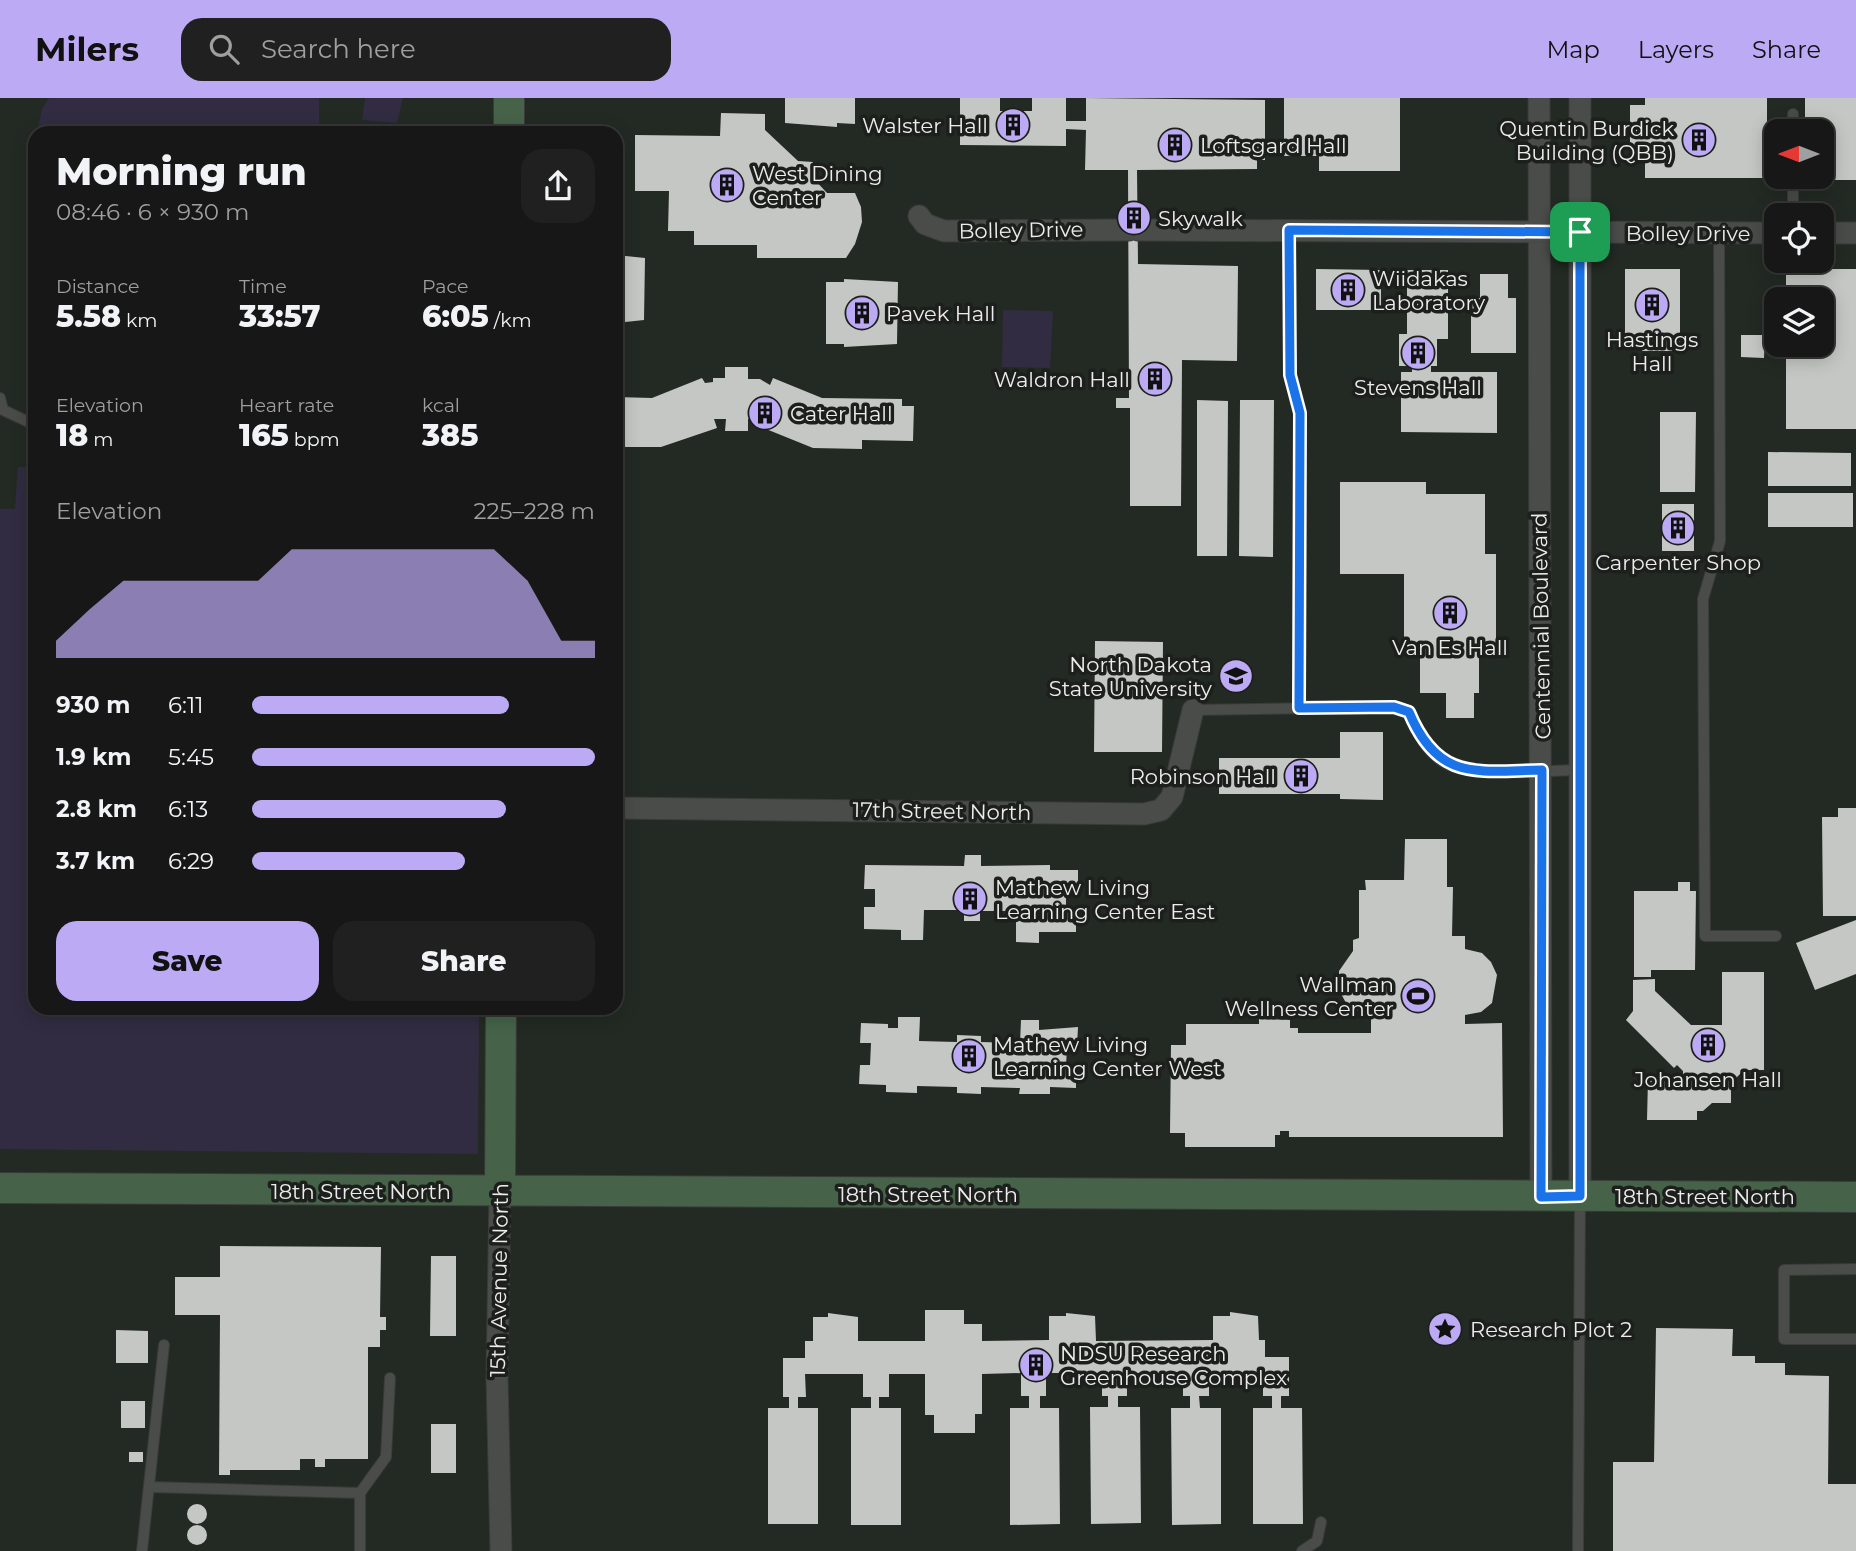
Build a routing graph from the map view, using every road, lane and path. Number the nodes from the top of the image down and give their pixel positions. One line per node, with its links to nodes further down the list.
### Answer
1 (509, 98): 6 (street)
2 (1539, 98): 9 (street, Centennial Boulevard)
3 (1580, 98): 10 (street, Centennial Boulevard)
4 (1793, 114): 5 (lane)
5 (1793, 119)
6 (509, 126)
7 (919, 216): 8 (street, Bolley Drive)
8 (1289, 230): 9 (street, Bolley Drive); 17 (lane)
9 (1539, 232): 10 (street, Bolley Drive); 19 (street, Centennial Boulevard)
10 (1580, 232): 11 (street, Bolley Drive); 20 (street, Centennial Boulevard)
11 (1719, 233): 12 (street, Bolley Drive); 22 (lane)
12 (1764, 233)
13 (1834, 233): 14 (street)
14 (1856, 233)
15 (0, 398): 16 (lane)
16 (28, 422)
17 (1299, 708): 18 (lane); 19 (lane)
18 (1193, 710): 21 (street, 17th Street North)
19 (1542, 770): 20 (lane); 27 (street, Centennial Boulevard)
20 (1581, 770): 26 (street, Centennial Boulevard)
21 (623, 808)
22 (1776, 936)
23 (501, 1015): 25 (street, 15th Avenue North)
24 (0, 1188): 25 (street, 18th Street North)
25 (500, 1192): 27 (street, 18th Street North); 38 (street, 15th Avenue North)
26 (1580, 1196): 27 (street, 18th Street North); 28 (street, 18th Street North); 40 (lane)
27 (1541, 1197)
28 (1856, 1197)
29 (1856, 1269): 30 (lane)
30 (1856, 1339)
31 (164, 1345): 33 (lane)
32 (390, 1378): 34 (lane)
33 (151, 1487): 34 (lane); 36 (lane)
34 (360, 1493): 37 (lane)
35 (1321, 1522): 39 (lane)
36 (142, 1551)
37 (360, 1551)
38 (501, 1551)
39 (1302, 1551)
40 (1578, 1551)

